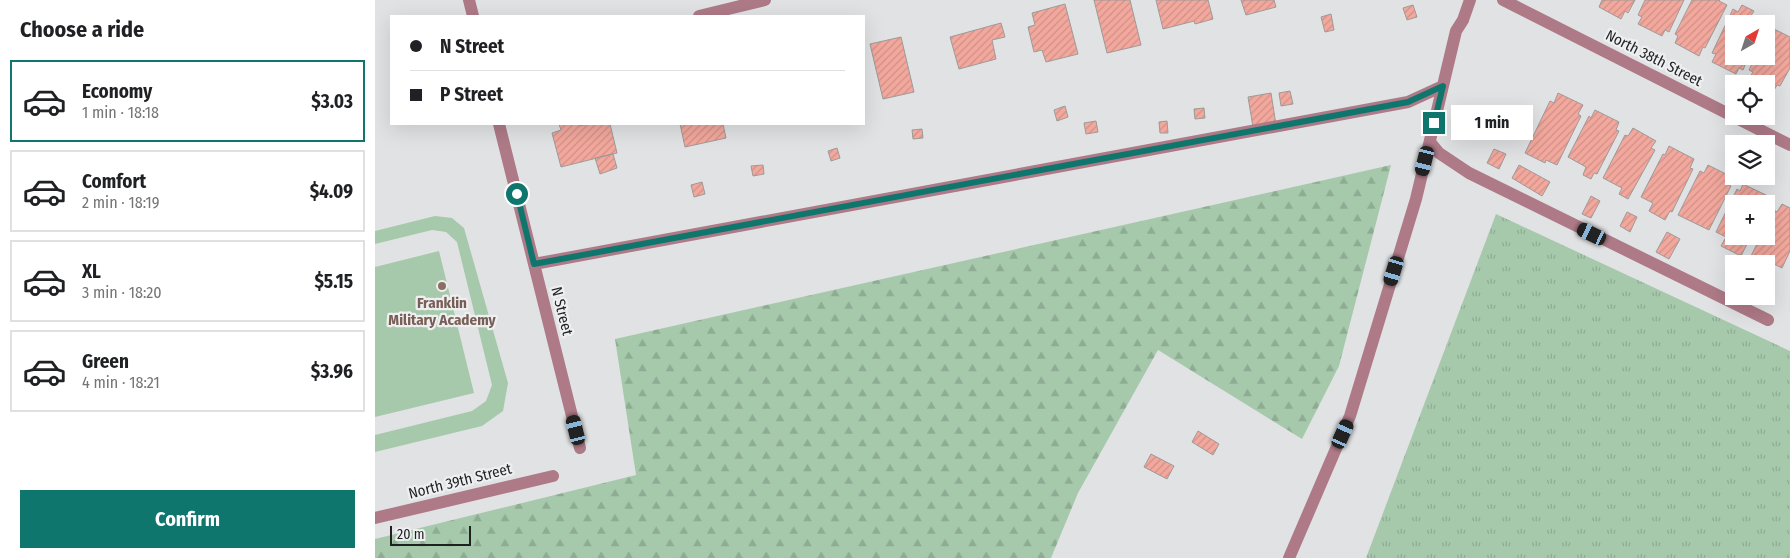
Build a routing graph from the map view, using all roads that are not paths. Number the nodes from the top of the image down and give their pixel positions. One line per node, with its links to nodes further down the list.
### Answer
1 (469, 0): 5 (street)
2 (765, 0): 6 (street)
3 (1470, 0): 7 (street)
4 (1503, 0): 10 (street, North 38th Street)
5 (473, 15)
6 (703, 15)
7 (1443, 86): 9 (street); 11 (street)
8 (499, 125): 11 (street, N Street)
9 (1430, 142): 12 (street); 16 (street)
10 (1790, 145)
11 (534, 264): 13 (street, N Street)
12 (1768, 320)
13 (580, 448)
14 (553, 476): 15 (street, North 39th Street)
15 (375, 518)
16 (1289, 558)

